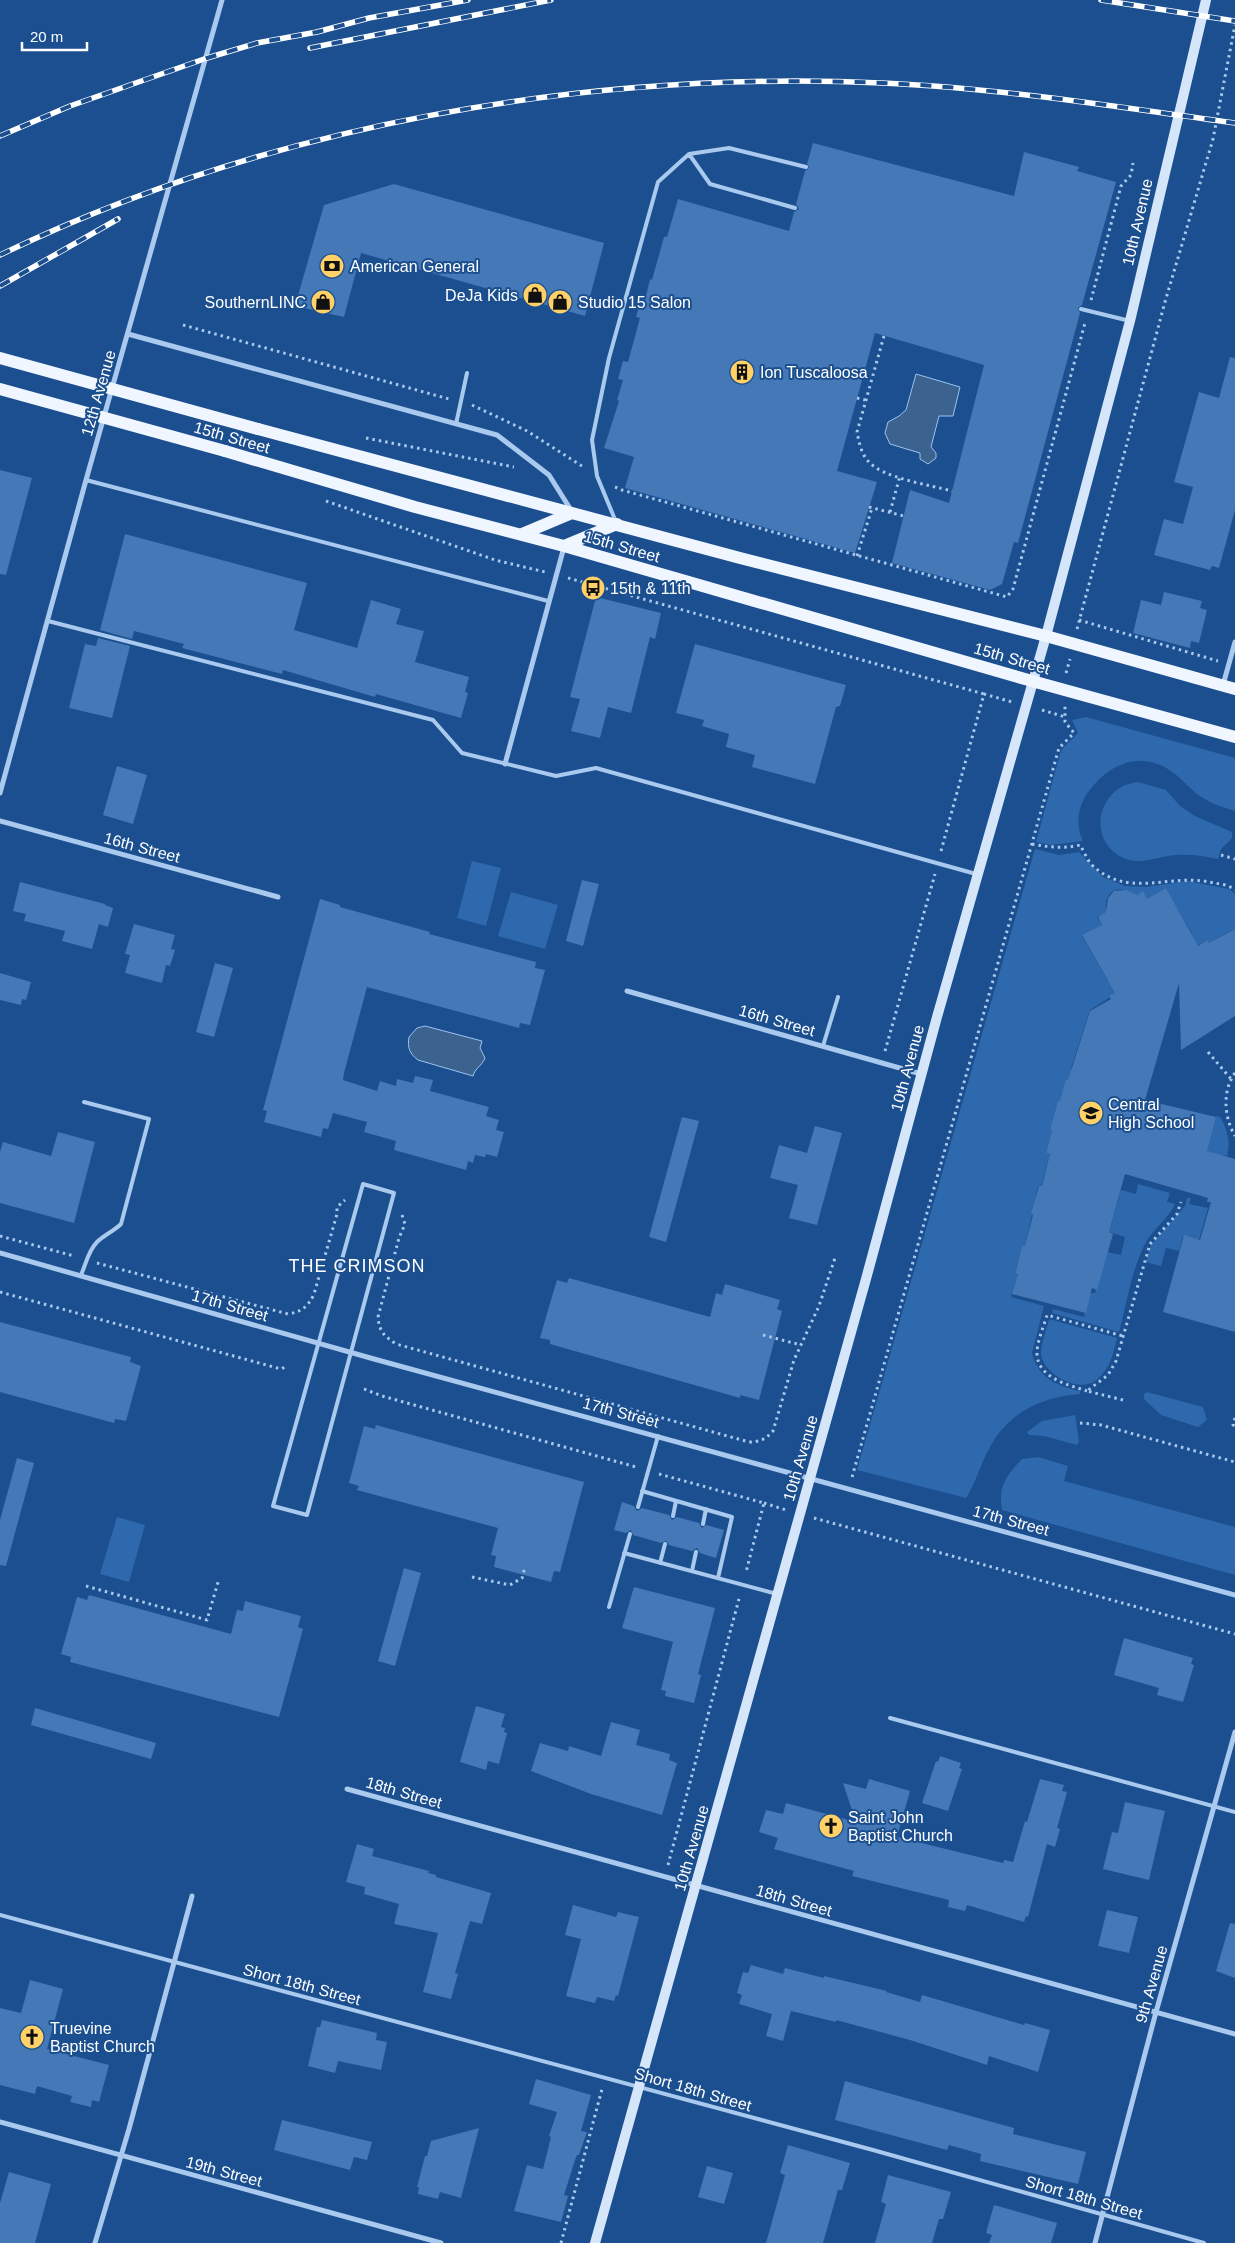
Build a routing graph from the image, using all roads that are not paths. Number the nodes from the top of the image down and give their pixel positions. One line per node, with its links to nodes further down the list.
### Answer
1 (222, 0): 8 (street, 12th Avenue)
2 (1206, 0): 7 (main road, 10th Avenue)
3 (689, 154): 4 (lane); 5 (lane); 15 (lane)
4 (806, 167)
5 (795, 208)
6 (1081, 309): 7 (lane)
7 (1130, 320): 20 (main road, 10th Avenue)
8 (128, 334): 12 (street); 13 (street, 12th Avenue)
9 (0, 358): 14 (main road, 15th Street, bridge)
10 (467, 373): 12 (lane)
11 (0, 389): 16 (main road, 15th Street, bridge)
12 (456, 424): 14 (street)
13 (86, 480): 18 (lane); 19 (street, 12th Avenue)
14 (572, 513): 15 (main road, 15th Street); 16 (main road)
15 (617, 524): 17 (main road); 20 (main road, 15th Street)
16 (522, 534): 17 (main road, 15th Street)
17 (564, 546): 18 (street); 22 (main road, 15th Street)
18 (548, 601): 25 (street)
19 (48, 621): 25 (lane); 26 (street, 12th Avenue)
20 (1046, 636): 22 (main road, 10th Avenue); 23 (main road, 15th Street)
21 (1235, 642): 23 (street)
22 (1032, 681): 24 (main road, 15th Street); 28 (main road, 10th Avenue)
23 (1229, 687)
24 (1235, 737)
25 (505, 764): 28 (lane)
26 (0, 793)
27 (0, 822): 29 (street, 16th Street)
28 (978, 874): 33 (main road, 10th Avenue)
29 (278, 897)
30 (626, 991): 32 (street, 16th Street)
31 (838, 997): 32 (lane)
32 (823, 1046): 33 (street, 16th Street)
33 (921, 1074): 40 (main road, 10th Avenue)
34 (84, 1102): 36 (lane)
35 (0, 1253): 36 (street, 17th Street)
36 (81, 1275): 37 (street, 17th Street)
37 (318, 1343): 38 (street, 17th Street); 38 (lane); 38 (lane)
38 (352, 1353): 39 (street, 17th Street)
39 (658, 1436): 40 (street, 17th Street); 41 (lane)
40 (810, 1477): 54 (main road, 10th Avenue); 55 (street, 17th Street)
41 (642, 1491): 42 (lane); 43 (lane)
42 (676, 1501): 44 (lane); 45 (lane)
43 (638, 1507)
44 (706, 1510): 46 (lane); 53 (lane)
45 (672, 1516)
46 (703, 1524)
47 (630, 1534): 50 (lane)
48 (665, 1544): 51 (lane)
49 (696, 1552): 52 (lane)
50 (624, 1553): 51 (lane); 56 (lane)
51 (660, 1563): 52 (lane)
52 (692, 1571): 53 (lane)
53 (718, 1578): 54 (lane)
54 (777, 1594): 62 (main road, 10th Avenue)
55 (1235, 1595)
56 (609, 1607)
57 (890, 1718): 60 (lane)
58 (1235, 1732): 60 (street, 9th Avenue)
59 (347, 1789): 62 (street, 18th Street)
60 (1215, 1806): 61 (lane); 66 (street, 9th Avenue)
61 (1235, 1812)
62 (696, 1886): 66 (street, 18th Street); 68 (main road, 10th Avenue)
63 (192, 1896): 65 (street)
64 (0, 1915): 65 (lane, Short 18th Street)
65 (174, 1963): 68 (lane, Short 18th Street); 70 (street)
66 (1156, 2012): 67 (street, 18th Street); 71 (street, 9th Avenue)
67 (1235, 2034)
68 (639, 2087): 71 (lane, Short 18th Street); 74 (main road, 10th Avenue)
69 (0, 2122): 70 (street, 19th Street)
70 (121, 2156): 72 (street); 73 (street, 19th Street)
71 (1103, 2216): 75 (street, 9th Avenue); 76 (lane, Short 18th Street)
72 (95, 2243)
73 (441, 2243)
74 (595, 2243)
75 (1096, 2243)
76 (1204, 2243)

